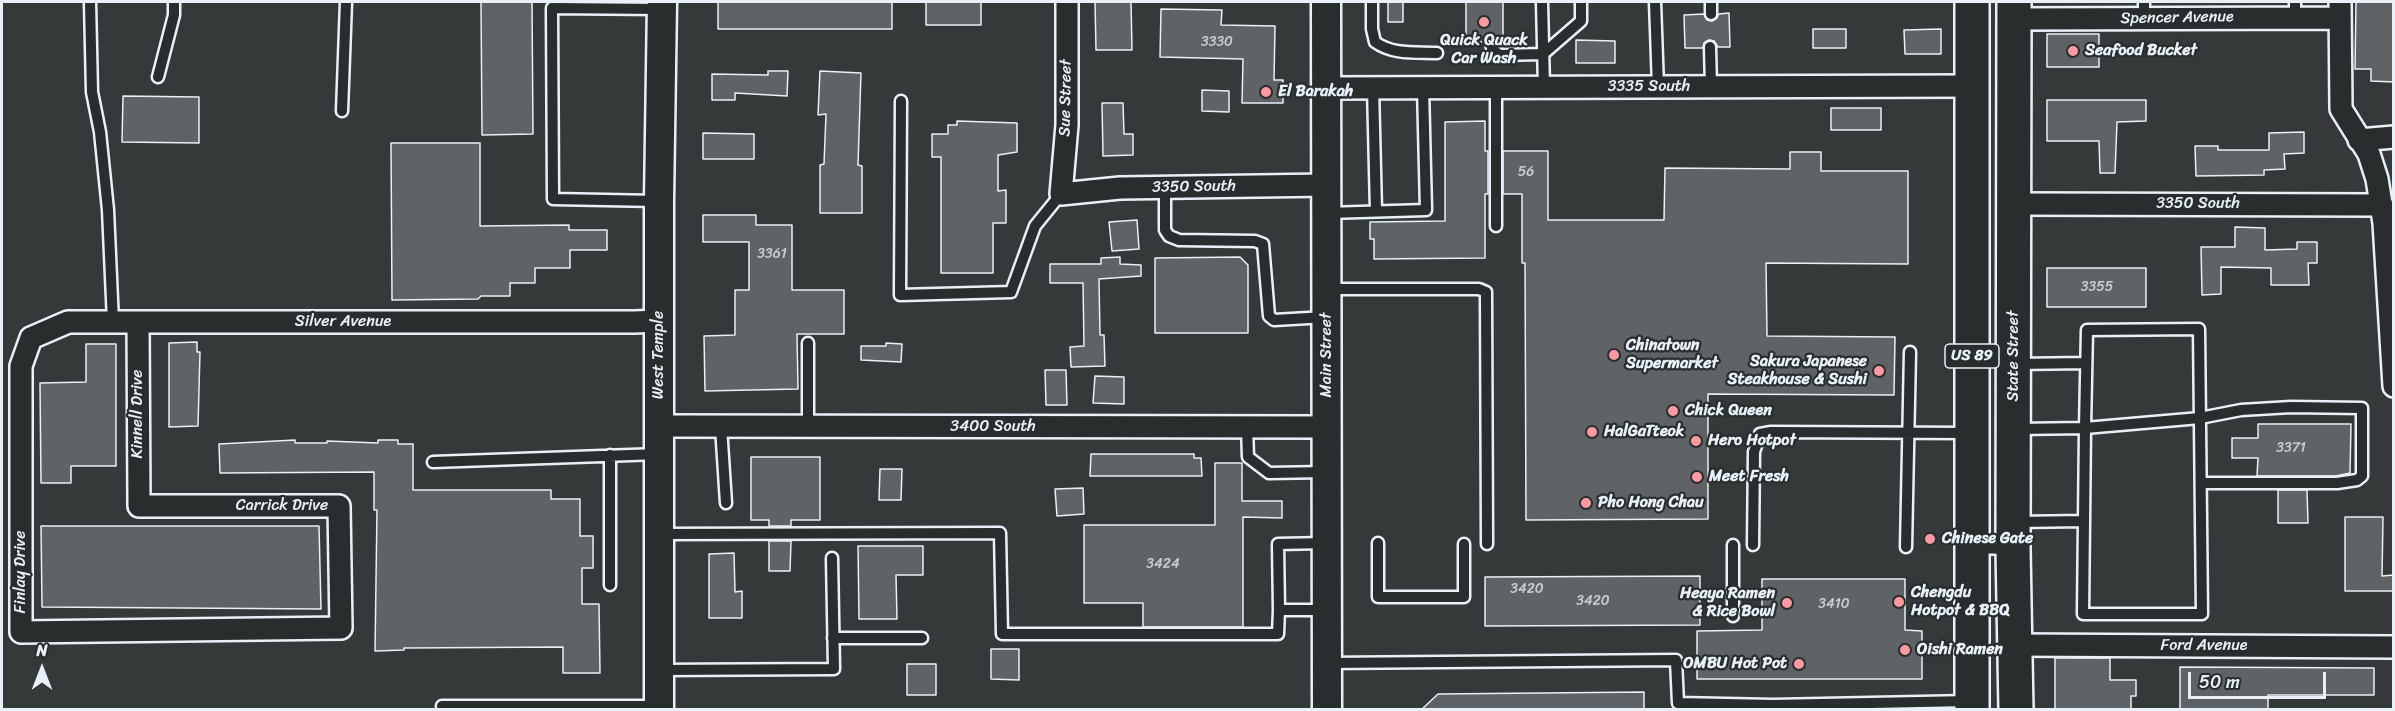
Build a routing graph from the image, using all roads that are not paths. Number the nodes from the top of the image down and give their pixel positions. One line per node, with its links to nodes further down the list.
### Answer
1 (90, 2): 46 (lane)
2 (174, 2): 22 (lane)
3 (345, 2): 32 (lane)
4 (1067, 2): 37 (street, Sue Street)
5 (1326, 2): 26 (street, Main Street)
6 (1372, 2): 20 (lane)
7 (1542, 2): 21 (lane)
8 (1581, 2): 21 (lane)
9 (1655, 2): 24 (lane)
10 (1711, 2): 17 (lane)
11 (1972, 2): 23 (main road, US 89)
12 (662, 5): 38 (street, West Temple); 38 (lane)
13 (2295, 9): 15 (street, Spencer Avenue); 16 (street, Spencer Avenue)
14 (2014, 10): 15 (street, Spencer Avenue); 39 (main road, State Street / US 89)
15 (2144, 10)
16 (2340, 10): 34 (street)
17 (1711, 14)
18 (1491, 42): 21 (lane)
19 (1710, 47): 25 (lane)
20 (1437, 53)
21 (1543, 54): 30 (lane)
22 (158, 77)
23 (1972, 86): 25 (street, 3335 South); 62 (main road, US 89)
24 (1658, 87): 25 (street, 3335 South); 30 (street, 3335 South)
25 (1711, 87)
26 (1327, 88): 27 (street, 3335 South); 35 (street, Main Street)
27 (1373, 88): 28 (street, 3335 South); 41 (lane)
28 (1423, 88): 29 (street, 3335 South); 41 (lane)
29 (1496, 88): 30 (street, 3335 South); 43 (lane)
30 (1544, 88)
31 (901, 101): 37 (lane)
32 (342, 111)
33 (2394, 137): 34 (street)
34 (2359, 140): 40 (street)
35 (1327, 185): 36 (street, 3350 South); 42 (street, Main Street)
36 (1165, 187): 37 (street, 3350 South); 44 (lane)
37 (1061, 194)
38 (659, 201): 45 (street, West Temple)
39 (2014, 204): 40 (street, 3350 South); 52 (main road, State Street / US 89)
40 (2382, 205): 53 (street)
41 (1376, 212): 42 (lane)
42 (1327, 213): 44 (street, Main Street)
43 (1496, 226)
44 (1327, 303): 58 (street, Main Street); 76 (lane)
45 (659, 321): 47 (street, Silver Avenue); 63 (street, West Temple)
46 (112, 322): 47 (street, Silver Avenue); 48 (street, Silver Avenue)
47 (138, 322): 69 (street, Kinnell Drive)
48 (31, 338): 86 (street, Finlay Drive)
49 (808, 343): 56 (lane)
50 (1910, 352): 61 (lane)
51 (2086, 363): 52 (lane); 54 (lane); 59 (lane)
52 (2014, 364): 60 (main road, State Street / US 89)
53 (2394, 386)
54 (2200, 418): 59 (lane); 67 (lane); 67 (lane)
55 (721, 427): 56 (street, 3400 South); 63 (street, 3400 South); 68 (lane)
56 (808, 427): 57 (street, 3400 South)
57 (1247, 427): 58 (street, 3400 South); 66 (lane)
58 (1327, 427): 66 (street, Main Street)
59 (2085, 428): 60 (lane); 70 (lane)
60 (2014, 429): 72 (main road, State Street / US 89)
61 (1909, 433): 62 (lane); 78 (lane); 79 (lane)
62 (1972, 433): 80 (main road, US 89)
63 (659, 440): 64 (lane); 71 (street, West Temple)
64 (610, 455): 65 (lane); 82 (lane)
65 (433, 462)
66 (1327, 472): 73 (street, Main Street)
67 (2201, 483): 70 (lane)
68 (726, 503)
69 (139, 506): 86 (street, Carrick Drive)
70 (2084, 521): 72 (lane)
71 (660, 534): 83 (lane); 92 (street, West Temple)
72 (2013, 536): 80 (lane); 89 (main road, State Street / US 89)
73 (1327, 543): 83 (lane); 84 (street, Main Street)
74 (1378, 543): 75 (lane)
75 (1464, 544)
76 (1486, 544)
77 (1733, 545): 85 (lane)
78 (1753, 545)
79 (1906, 547)
80 (1972, 548): 93 (main road, US 89)
81 (832, 558): 87 (lane)
82 (610, 585)
83 (1279, 610): 84 (lane)
84 (1327, 610): 91 (street, Main Street)
85 (1733, 616)
86 (341, 628)
87 (833, 638): 88 (lane); 92 (lane)
88 (922, 638)
89 (2014, 645): 90 (street, Ford Avenue); 101 (main road, State Street / US 89)
90 (2394, 647)
91 (1327, 663): 95 (lane); 100 (street, Main Street)
92 (659, 670): 99 (street, West Temple)
93 (1972, 705): 97 (lane)
94 (442, 706): 98 (lane)
95 (1678, 706): 96 (lane)
96 (1773, 707): 97 (lane)
97 (1820, 707)
98 (595, 708): 99 (lane)
99 (659, 708)
100 (1327, 710)
101 (2016, 710)

